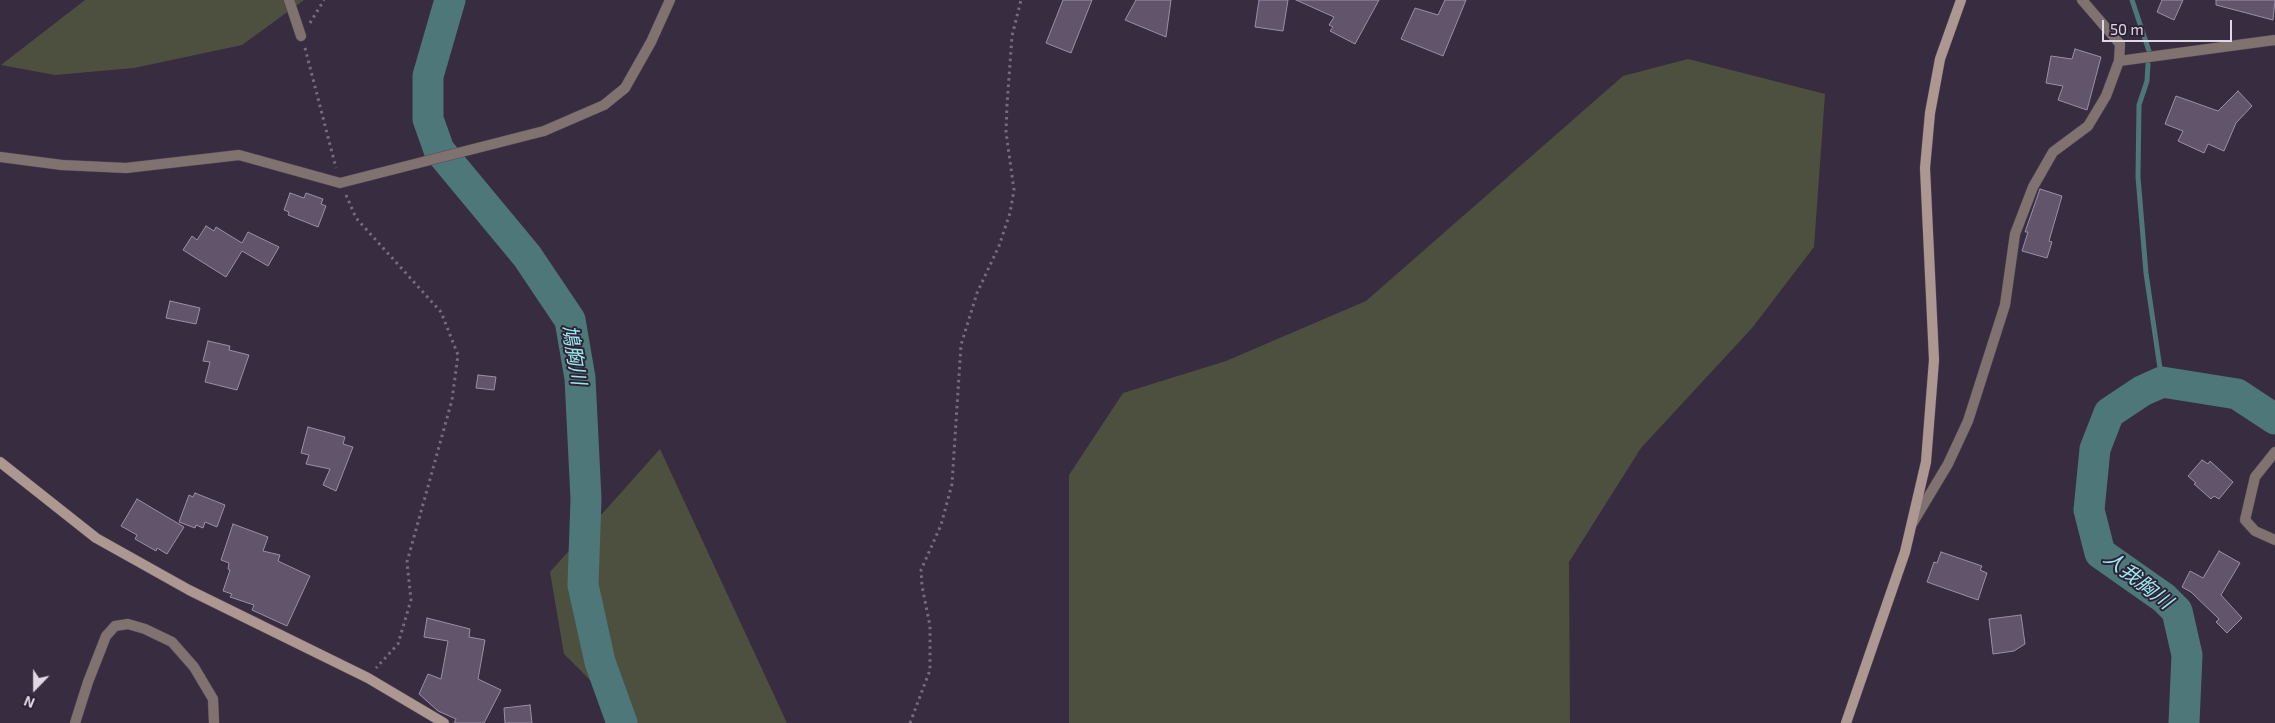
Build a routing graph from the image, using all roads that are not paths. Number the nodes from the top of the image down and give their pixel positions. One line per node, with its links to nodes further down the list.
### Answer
1 (289, 0): 5 (street)
2 (670, 0): 8 (street)
3 (1961, 0): 11 (street)
4 (2082, 0): 7 (street)
5 (301, 36)
6 (2275, 40): 7 (street)
7 (2119, 61): 11 (street)
8 (0, 157)
9 (2275, 452): 12 (street)
10 (0, 462): 15 (street)
11 (1912, 525): 16 (street)
12 (2275, 540)
13 (76, 723): 14 (street)
14 (214, 723)
15 (444, 723)
16 (1846, 723)

